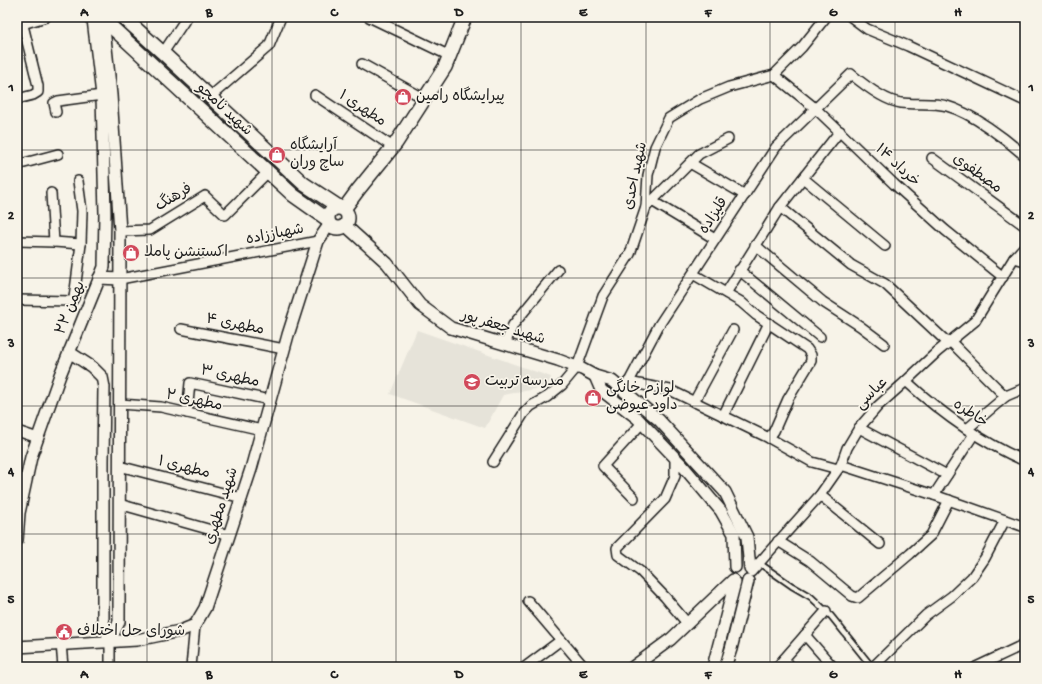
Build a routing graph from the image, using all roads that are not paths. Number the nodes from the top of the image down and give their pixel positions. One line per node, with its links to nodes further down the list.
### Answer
1 (46, 17): 10 (street)
2 (123, 17): 11 (main road, شهید نامجو)
3 (187, 17): 11 (street)
4 (281, 17): 17 (street)
5 (369, 17): 12 (street)
6 (465, 17): 12 (main road)
7 (826, 17): 14 (street)
8 (851, 17): 20 (street)
9 (98, 18): 15 (street, ۲۲ بهمن); 31 (main road, شهید نامجو); 42 (street, ۲۲ بهمن)
10 (20, 22): 18 (street)
11 (163, 53): 17 (main road, شهید نامجو)
12 (450, 56): 19 (main road)
13 (362, 64): 19 (street)
14 (774, 75): 21 (street, ۱۴ خرداد); 36 (street, شهید احدی)
15 (102, 94): 22 (street); 57 (street, ۲۲ بهمن)
16 (315, 95): 25 (street, مطهری ۱)
17 (210, 98): 37 (main road, شهید نامجو)
18 (17, 99)
19 (425, 99): 25 (main road)
20 (1025, 101)
21 (815, 108): 23 (street, ۱۴ خرداد); 27 (street, قلیزاده); 35 (street, قلیزاده)
22 (56, 112)
23 (840, 131): 32 (street); 56 (street, ۱۴ خرداد)
24 (728, 139): 29 (street)
25 (393, 147): 37 (main road)
26 (58, 154): 30 (street)
27 (1025, 156)
28 (932, 158): 41 (street, مصطفوی)
29 (690, 163): 35 (street); 36 (street)
30 (17, 165)
31 (268, 172): 39 (main road, شهید نامجو); 42 (street, فرهنگ)
32 (803, 178): 38 (street); 49 (street)
33 (78, 181): 47 (street)
34 (51, 193): 46 (street)
35 (745, 195): 43 (street, قلیزاده)
36 (649, 204): 43 (street); 70 (street, شهید احدی)
37 (341, 208): 39 (main road); 40 (main road)
38 (780, 208): 48 (street); 65 (street)
39 (328, 222): 40 (main road); 45 (street, شهید مطهری)
40 (346, 226): 66 (street, شهید جعفر پور)
41 (1025, 226)
42 (120, 231): 58 (street, ۲۲ بهمن)
43 (715, 239): 55 (street, قلیزاده)
44 (17, 241): 46 (street)
45 (318, 241): 58 (street, شهباززاده); 68 (street, شهید مطهری)
46 (54, 242): 47 (street)
47 (81, 244): 60 (street)
48 (755, 246): 54 (street); 67 (street)
49 (885, 246)
50 (1025, 246): 51 (street, عباسی)
51 (1014, 258): 52 (street); 56 (street, عباسی)
52 (1025, 261)
53 (558, 270): 66 (street)
54 (739, 270): 59 (street); 64 (street)
55 (693, 274): 59 (street); 73 (street, قلیزاده)
56 (1003, 277): 65 (street, عباسی)
57 (99, 278): 58 (street); 69 (street, ۲۲ بهمن)
58 (120, 280): 78 (street, ۲۲ بهمن)
59 (726, 292): 61 (street)
60 (17, 300)
61 (769, 323): 80 (street); 87 (street)
62 (181, 329): 68 (street, مطهری ۴)
63 (733, 330): 77 (street)
64 (820, 337)
65 (949, 342): 72 (street, عباسی); 75 (street)
66 (505, 344): 70 (street, شهید جعفر پور)
67 (884, 344)
68 (284, 349): 76 (street, شهید مطهری)
69 (69, 352): 86 (street); 116 (street, ۲۲ بهمن)
70 (577, 367): 71 (street, شهید جعفر پور); 90 (street)
71 (595, 376): 73 (street, شهید جعفر پور); 81 (street)
72 (906, 381): 82 (street, عباسی); 84 (street, خاطره)
73 (626, 386): 77 (street); 108 (street, شهید جعفر پور)
74 (1025, 388): 75 (street)
75 (1006, 396): 84 (street)
76 (270, 400): 79 (street, مطهری ۳); 83 (street, شهید مطهری)
77 (694, 402): 80 (street)
78 (120, 404): 79 (street, مطهری ۲); 91 (street, ۲۲ بهمن)
79 (187, 413): 83 (street, مطهری ۲)
80 (723, 416): 87 (street)
81 (642, 423): 88 (street); 98 (street)
82 (859, 428): 92 (street, عباسی); 93 (street)
83 (262, 430): 97 (street, شهید مطهری)
84 (970, 431): 89 (street, خاطره); 93 (street)
85 (17, 432): 86 (street)
86 (38, 438): 94 (street)
87 (769, 438): 92 (street)
88 (675, 458): 107 (street); 112 (street)
89 (1025, 461)
90 (493, 462)
91 (119, 466): 97 (street, مطهری ۱); 100 (street, ۲۲ بهمن)
92 (839, 467): 95 (street, عباسی); 96 (street)
93 (947, 475): 96 (street)
94 (20, 492): 104 (street)
95 (820, 494): 105 (street, عباسی); 106 (street)
96 (934, 495): 99 (street)
97 (242, 498): 103 (street, شهید مطهری)
98 (634, 498)
99 (949, 500): 101 (street); 105 (street)
100 (120, 504): 103 (street); 116 (street, ۲۲ بهمن)
101 (1005, 520): 102 (street); 132 (street)
102 (1025, 527)
103 (229, 536): 113 (street, شهید مطهری)
104 (17, 540)
105 (778, 541): 108 (street, عباسی)
106 (880, 544)
107 (735, 567): 108 (street); 109 (street)
108 (752, 571): 109 (street); 111 (lane); 128 (street, شهید جعفر پور)
109 (734, 581): 112 (street); 127 (street)
110 (528, 601): 115 (street)
111 (826, 611): 114 (street); 132 (lane)
112 (687, 624): 126 (street)
113 (195, 625): 116 (street); 123 (street)
114 (805, 635): 120 (street); 131 (street)
115 (561, 640): 124 (street); 125 (street)
116 (110, 641): 117 (street); 122 (street, ۲۲ بهمن)
117 (61, 643): 119 (street); 121 (street)
118 (1025, 644): 133 (street)
119 (17, 647)
120 (784, 659): 129 (street); 130 (street)
121 (63, 667)
122 (110, 667)
123 (191, 667)
124 (525, 667)
125 (584, 667)
126 (633, 667)
127 (712, 667)
128 (725, 667)
129 (777, 667)
130 (791, 667)
131 (833, 667)
132 (872, 667)
133 (976, 667)

